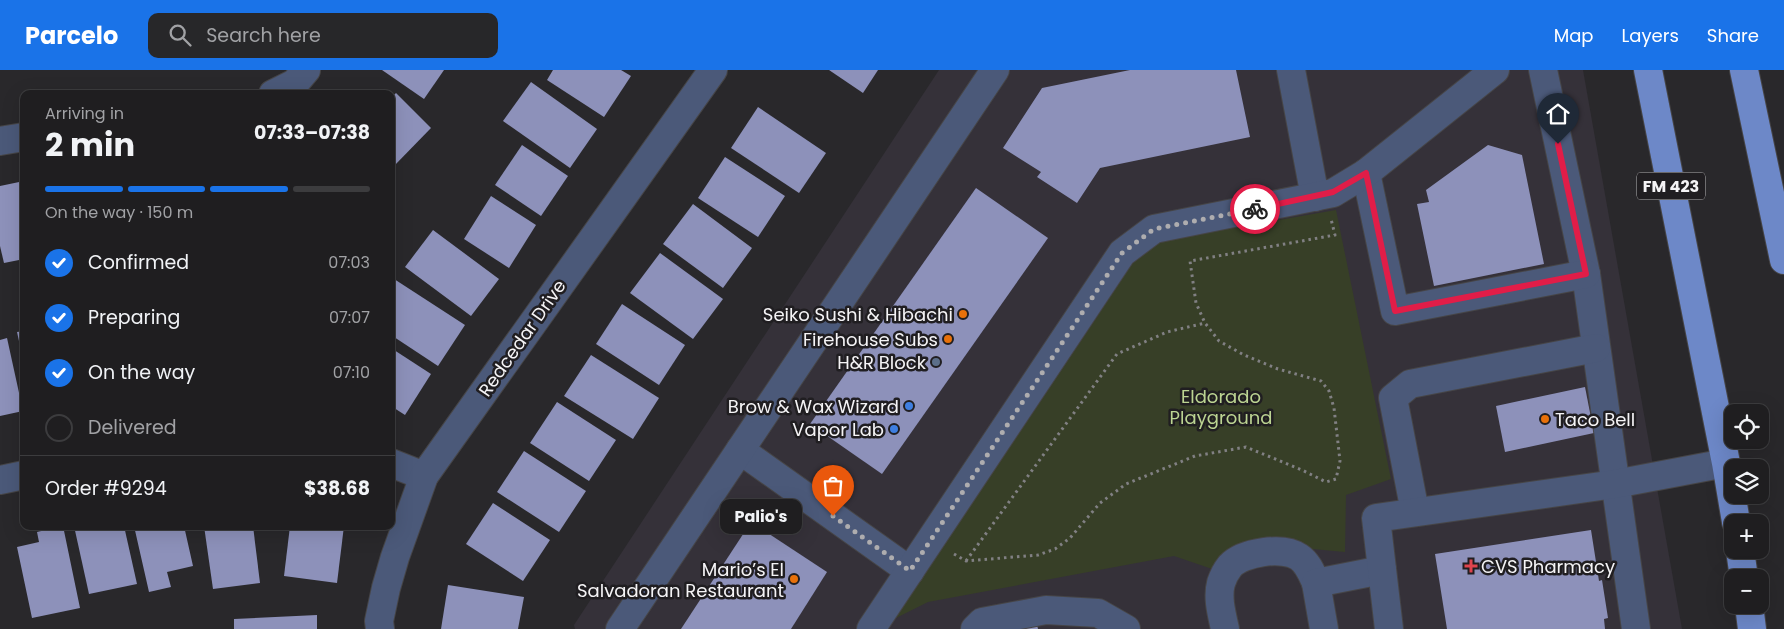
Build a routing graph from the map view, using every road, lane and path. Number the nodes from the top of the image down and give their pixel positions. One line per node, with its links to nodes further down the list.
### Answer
1 (306, 70): 10 (street)
2 (713, 70): 24 (street, Redcedar Drive)
3 (995, 70): 19 (street)
4 (1291, 70): 14 (street)
5 (1495, 70): 9 (street)
6 (1543, 70): 16 (street)
7 (1648, 70): 20 (main road, FM 423)
8 (1744, 70): 15 (main road)
9 (1472, 79): 13 (street)
10 (281, 90)
11 (20, 138): 12 (street)
12 (0, 141)
13 (1366, 173): 14 (street); 16 (street)
14 (1320, 196): 17 (path); 28 (street)
15 (1784, 260)
16 (1586, 274): 18 (street)
17 (1205, 323): 29 (path); 29 (path)
18 (1596, 348): 26 (street); 27 (street)
19 (740, 450): 31 (street); 35 (street)
20 (1725, 459)
21 (1724, 463): 26 (street)
22 (395, 465): 24 (street)
23 (20, 476): 25 (street)
24 (424, 476): 34 (street, Redcedar Drive)
25 (0, 480)
26 (1615, 484): 27 (street); 42 (street)
27 (1415, 512): 30 (street)
28 (932, 539): 29 (path); 31 (street)
29 (966, 561)
30 (1382, 570): 32 (street); 41 (street)
31 (910, 571): 36 (street)
32 (1316, 583): 39 (street); 40 (street)
33 (1750, 614): 43 (main road)
34 (380, 629)
35 (620, 629)
36 (871, 629)
37 (975, 629): 38 (street)
38 (1126, 629)
39 (1225, 629)
40 (1324, 629)
41 (1389, 629)
42 (1636, 629)
43 (1752, 629)

